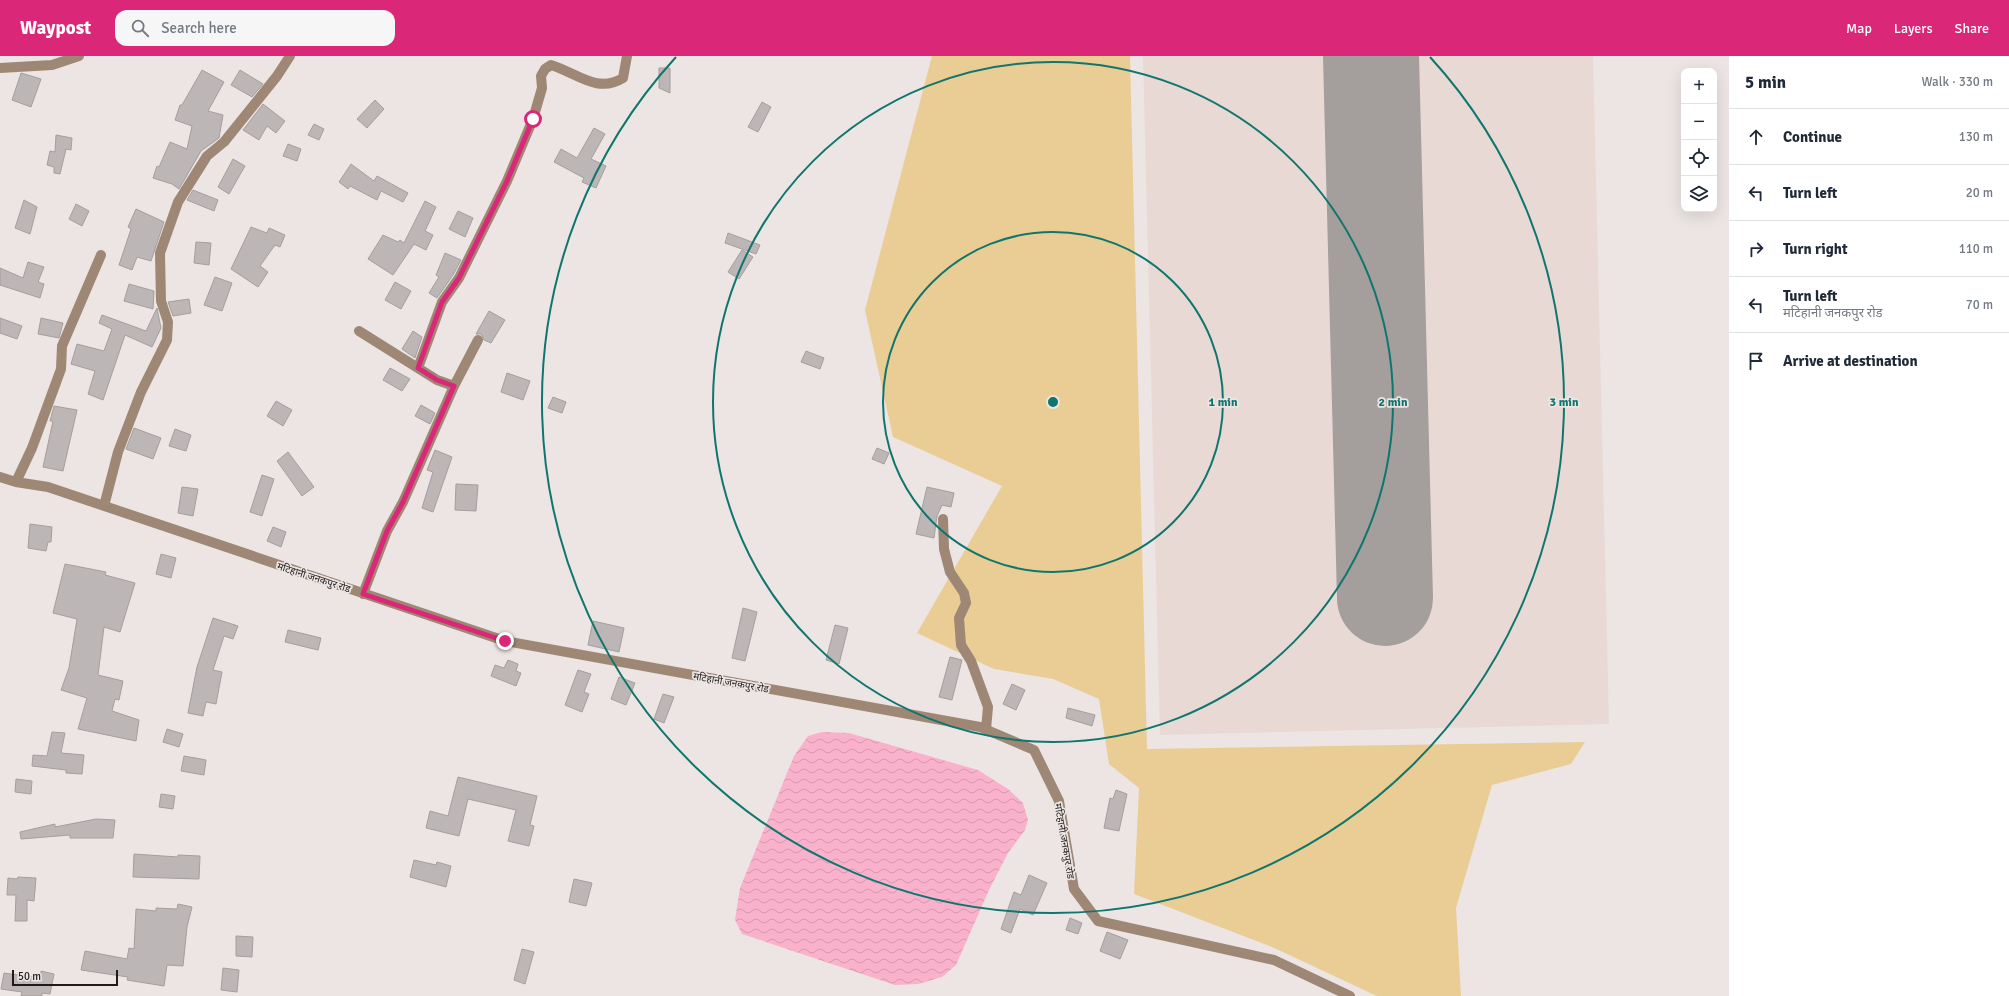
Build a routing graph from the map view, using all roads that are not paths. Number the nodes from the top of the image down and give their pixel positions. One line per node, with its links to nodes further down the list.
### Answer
1 (80, 56): 4 (street)
2 (290, 56): 12 (street)
3 (627, 56): 8 (street)
4 (0, 68)
5 (102, 255): 11 (street)
6 (359, 331): 8 (street)
7 (478, 340): 9 (street)
8 (418, 368): 9 (street)
9 (454, 386): 14 (street)
10 (0, 477): 11 (street, मटिहानी जनकपुर रोड)
11 (16, 482): 12 (street, मटिहानी जनकपुर रोड)
12 (104, 506): 14 (street, मटिहानी जनकपुर रोड)
13 (944, 519): 15 (street)
14 (363, 594): 15 (street, मटिहानी जनकपुर रोड)
15 (986, 729): 16 (street, मटिहानी जनकपुर रोड)
16 (1350, 996)

